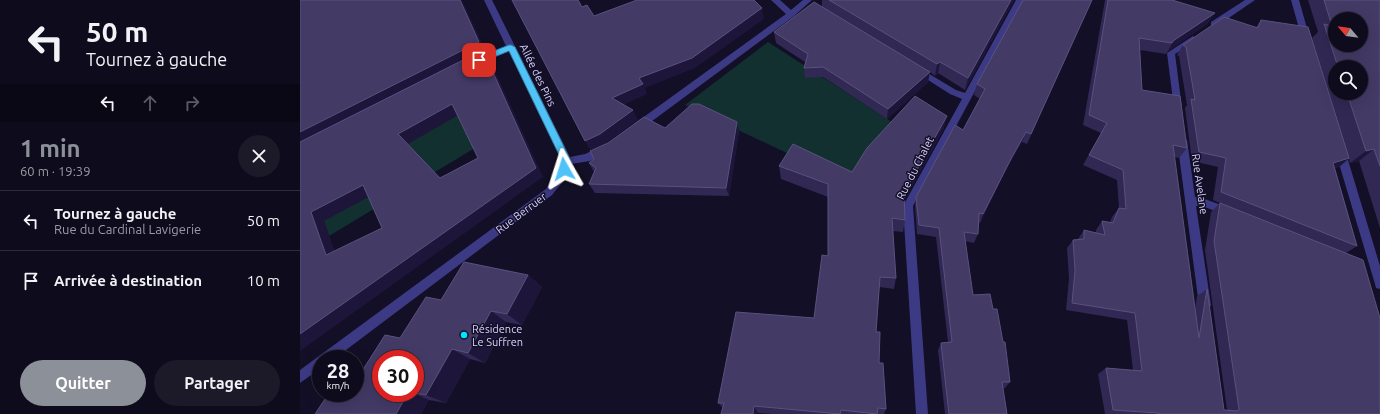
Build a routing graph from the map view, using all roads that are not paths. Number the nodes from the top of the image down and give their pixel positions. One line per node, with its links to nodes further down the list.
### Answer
1 (488, 0): 8 (street, Allée des Pins)
2 (775, 0): 7 (street)
3 (1020, 0): 12 (street, Rue du Chalet)
4 (1251, 0): 13 (street)
5 (1295, 0): 9 (street)
6 (809, 3): 7 (street)
7 (792, 14): 15 (street)
8 (511, 47): 11 (street); 18 (street, Allée des Pins)
9 (1310, 51)
10 (913, 67): 12 (street)
11 (465, 68)
12 (966, 97): 28 (street, Rue du Chalet)
13 (1179, 116)
14 (1181, 131): 19 (street, Rue Avelane)
15 (628, 134)
16 (1338, 142): 22 (street)
17 (615, 143): 18 (street)
18 (567, 161): 25 (street, Rue Berruer)
19 (1190, 201): 20 (street); 24 (street, Rue Avelane)
20 (1239, 217)
21 (1363, 267): 22 (street)
22 (1378, 272): 23 (street)
23 (1380, 284)
24 (1206, 311)
25 (336, 350)
26 (312, 368): 27 (street)
27 (300, 377)
28 (922, 414)

